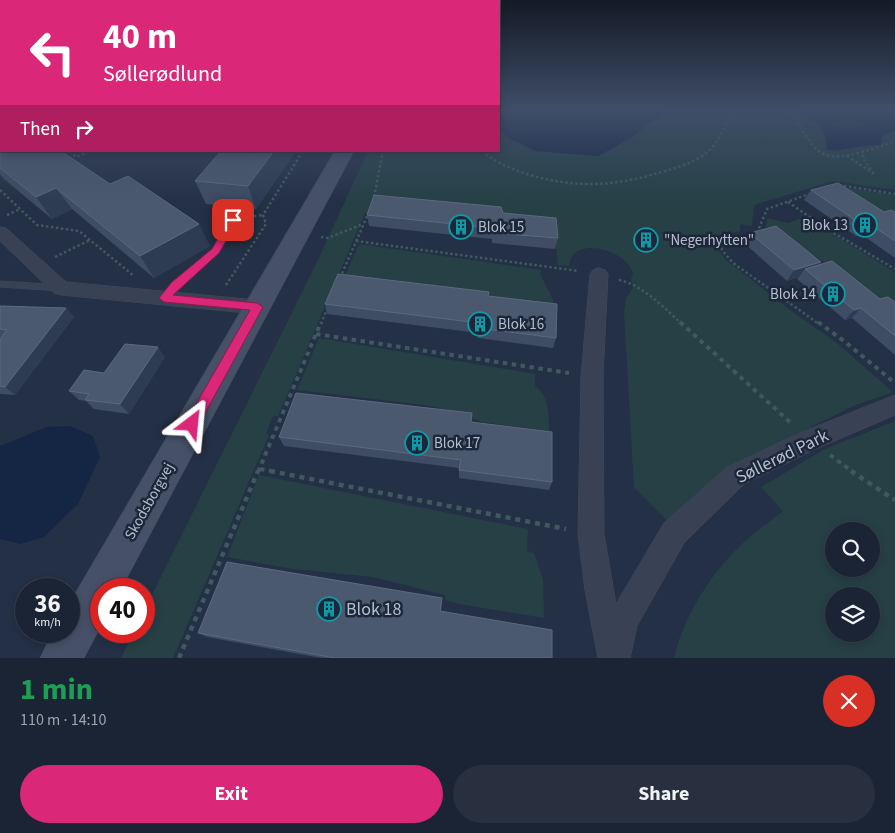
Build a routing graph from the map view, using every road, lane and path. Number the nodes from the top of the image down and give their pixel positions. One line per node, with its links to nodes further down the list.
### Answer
1 (716, 141): 10 (path)
2 (811, 141): 11 (path)
3 (895, 141): 4 (path)
4 (863, 150): 11 (path); 11 (path)
5 (71, 152): 6 (path)
6 (88, 152)
7 (302, 152): 33 (path)
8 (344, 152): 22 (street, Skodsborgvej)
9 (383, 152): 20 (path)
10 (483, 152)
11 (848, 156)
12 (837, 185): 15 (path)
13 (0, 190): 17 (path)
14 (820, 191): 16 (path)
15 (895, 194)
16 (787, 201): 26 (path); 37 (path)
17 (20, 209): 18 (path); 23 (path)
18 (0, 218)
19 (233, 220): 31 (lane)
20 (363, 224): 22 (path); 24 (path)
21 (0, 232): 25 (street)
22 (299, 236): 34 (street, Skodsborgvej)
23 (90, 240): 25 (path); 31 (path)
24 (356, 240): 27 (path); 28 (path)
25 (37, 266): 30 (street)
26 (895, 270)
27 (599, 274): 36 (street, Søllerød Park); 39 (path)
28 (338, 283)
29 (0, 284): 30 (lane)
30 (61, 288): 31 (street)
31 (170, 291): 33 (street)
32 (331, 300): 35 (path)
33 (217, 303): 34 (street)
34 (257, 307): 43 (street, Skodsborgvej)
35 (316, 334): 36 (path); 40 (path)
36 (592, 377): 42 (street, Søllerød Park)
37 (895, 383)
38 (895, 405): 39 (street, Søllerød Park)
39 (810, 440): 41 (path); 45 (street, Søllerød Park)
40 (260, 470): 42 (path); 44 (path)
41 (895, 500)
42 (591, 534): 45 (street, Søllerød Park)
43 (67, 653)
44 (179, 658)
45 (613, 658)

